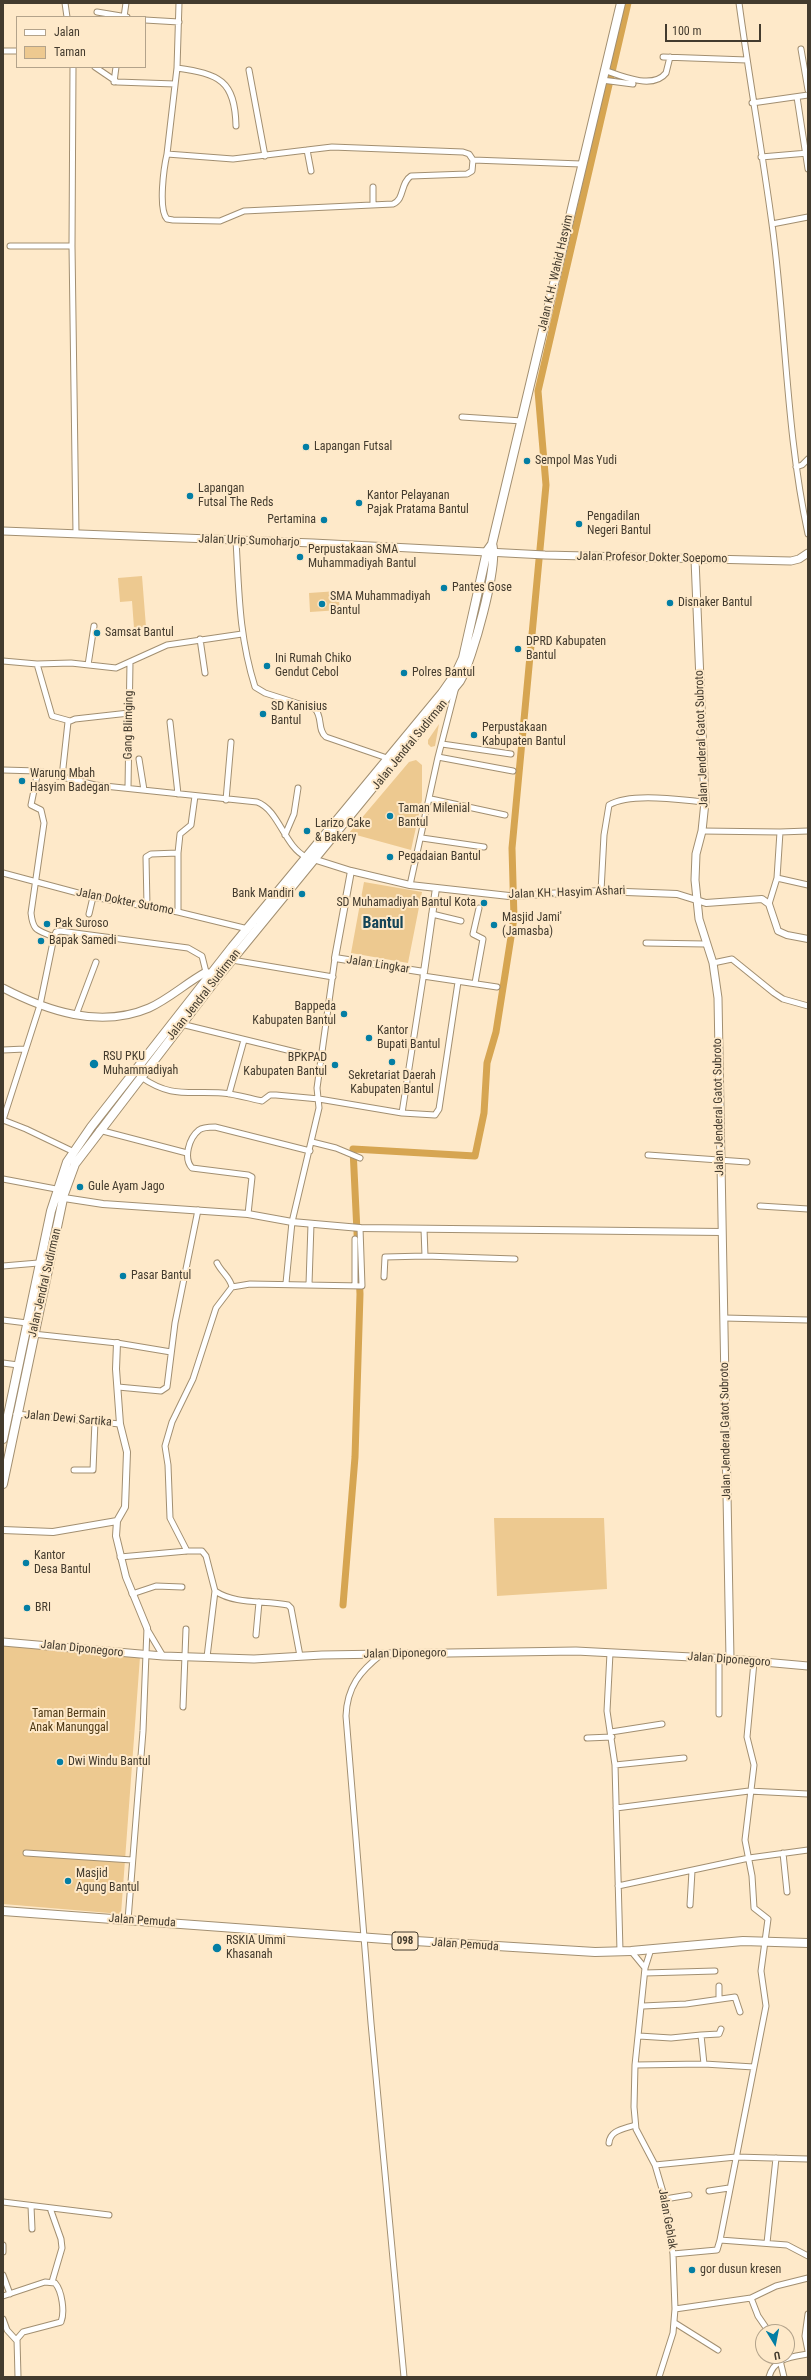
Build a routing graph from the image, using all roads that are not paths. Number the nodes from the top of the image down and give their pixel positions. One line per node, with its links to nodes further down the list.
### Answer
1 (65, 3): 7 (street)
2 (126, 3): 9 (street)
3 (179, 3): 11 (street)
4 (620, 3): 23 (main road, Jalan K.H. Wahid Hasyim)
5 (739, 3): 17 (street)
6 (97, 12): 8 (street)
7 (67, 16)
8 (119, 16)
9 (125, 16)
10 (146, 20): 11 (street)
11 (179, 22): 21 (street)
12 (801, 49): 28 (street)
13 (3, 51): 14 (street)
14 (16, 51)
15 (663, 57): 16 (street)
16 (670, 57): 17 (street); 23 (street)
17 (747, 60): 31 (street)
18 (73, 68): 47 (street)
19 (96, 68): 25 (street)
20 (116, 68): 25 (street)
21 (177, 68): 26 (street); 32 (street)
22 (249, 70): 36 (street)
23 (608, 71): 24 (main road, Jalan K.H. Wahid Hasyim)
24 (605, 81): 27 (street); 39 (main road, Jalan K.H. Wahid Hasyim)
25 (114, 82): 26 (street)
26 (175, 84): 34 (street)
27 (633, 84)
28 (808, 90)
29 (808, 95): 30 (street)
30 (797, 97): 31 (street); 35 (street)
31 (752, 103): 37 (street)
32 (236, 126)
33 (307, 150): 36 (street); 38 (street); 41 (street)
34 (167, 154): 36 (street); 43 (street)
35 (807, 154): 37 (street); 40 (street)
36 (265, 156)
37 (761, 157): 45 (street)
38 (473, 160): 39 (street); 43 (street)
39 (581, 164): 49 (main road, Jalan K.H. Wahid Hasyim)
40 (808, 168)
41 (311, 171)
42 (373, 187): 43 (street)
43 (373, 205)
44 (808, 217): 45 (street)
45 (772, 224): 51 (street)
46 (10, 246): 47 (street)
47 (72, 246): 53 (street)
48 (462, 417): 49 (street)
49 (522, 421): 56 (main road, Jalan K.H. Wahid Hasyim)
50 (808, 459): 51 (street)
51 (796, 466): 54 (street)
52 (3, 531): 53 (main road, Jalan Urip Sumoharjo)
53 (76, 534): 55 (main road, Jalan Urip Sumoharjo)
54 (808, 534)
55 (236, 540): 56 (main road, Jalan Urip Sumoharjo); 60 (street)
56 (491, 549): 58 (main road, Jalan Profesor Dokter Soepomo); 67 (main road, Jalan Jendral Sudirman); 75 (main road, Jalan Jendral Sudirman)
57 (808, 554): 58 (main road, Jalan Profesor Dokter Soepomo)
58 (695, 559): 88 (main road, Jalan Jenderal Gatot Subroto)
59 (94, 626): 65 (street)
60 (242, 634): 61 (street); 75 (street)
61 (200, 639): 63 (street); 66 (street)
62 (3, 661): 64 (street)
63 (130, 662): 65 (street); 68 (street, Gang Blimging)
64 (37, 664): 65 (street); 69 (street)
65 (88, 665)
66 (205, 673)
67 (457, 686): 72 (street); 97 (main road, Jalan Jendral Sudirman)
68 (130, 713): 69 (street); 81 (street, Gang Blimging)
69 (70, 721): 80 (street)
70 (170, 722): 84 (street)
71 (231, 742): 87 (street)
72 (442, 744): 73 (street); 74 (street)
73 (511, 754)
74 (438, 757): 79 (street); 86 (street)
75 (387, 758): 97 (main road, Jalan Jendral Sudirman)
76 (139, 759): 83 (street)
77 (3, 770): 78 (street)
78 (38, 771): 80 (street); 101 (street)
79 (513, 772)
80 (62, 776): 81 (street)
81 (128, 788): 83 (street)
82 (298, 788): 93 (street)
83 (144, 790): 84 (street)
84 (178, 794): 85 (street)
85 (195, 796): 87 (street); 96 (street)
86 (431, 799): 89 (street); 94 (street)
87 (226, 800): 93 (street)
88 (705, 802): 90 (main road, Jalan Jenderal Gatot Subroto); 105 (street)
89 (505, 815)
90 (702, 831): 92 (street); 107 (main road, Jalan Jenderal Gatot Subroto)
91 (808, 831): 92 (street)
92 (780, 832): 100 (street)
93 (285, 835): 97 (street)
94 (422, 838): 95 (street); 102 (street)
95 (484, 847)
96 (178, 853): 109 (street); 111 (street)
97 (310, 858): 98 (street, Jalan KH. Hasyim Ashari); 115 (main road, Jalan Jendral Sudirman); 121 (main road, Jalan Jendral Sudirman)
98 (351, 871): 102 (street, Jalan KH. Hasyim Ashari); 120 (street, Jalan Lingkar)
99 (3, 873): 101 (street, Jalan Dokter Sutomo)
100 (777, 878): 103 (street); 108 (street)
101 (37, 883): 106 (street, Jalan Dokter Sutomo); 116 (street)
102 (410, 885): 104 (street, Jalan KH. Hasyim Ashari)
103 (808, 885)
104 (436, 888): 105 (street, Jalan KH. Hasyim Ashari); 113 (street, Jalan Lingkar)
105 (601, 891): 107 (street, Jalan KH. Hasyim Ashari)
106 (93, 897): 109 (street, Jalan Dokter Sutomo); 112 (street)
107 (697, 900): 108 (street, Jalan KH. Hasyim Ashari); 119 (main road, Jalan Jenderal Gatot Subroto)
108 (769, 904): 117 (street)
109 (147, 906): 111 (street, Jalan Dokter Sutomo)
110 (479, 908): 128 (street)
111 (178, 912): 115 (street, Jalan Dokter Sutomo)
112 (89, 914)
113 (432, 914): 114 (street); 125 (street, Jalan Lingkar)
114 (461, 921)
115 (248, 929): 124 (main road, Jalan Jendral Sudirman)
116 (54, 937): 124 (street); 131 (street)
117 (808, 939)
118 (646, 943): 119 (street)
119 (705, 944): 123 (main road, Jalan Jenderal Gatot Subroto)
120 (335, 958): 125 (street, Jalan Lingkar); 126 (street)
121 (232, 960): 126 (street); 134 (main road, Jalan Jendral Sudirman)
122 (96, 962): 133 (street)
123 (713, 963): 132 (street); 152 (main road, Jalan Jenderal Gatot Subroto)
124 (208, 974): 133 (main road); 141 (main road, Jalan Jendral Sudirman)
125 (424, 974): 127 (street); 143 (street)
126 (333, 977): 138 (street)
127 (458, 982): 128 (street); 143 (street)
128 (475, 983): 129 (street)
129 (496, 987)
130 (3, 988): 131 (main road)
131 (40, 1006): 133 (main road); 136 (street)
132 (808, 1006)
133 (76, 1015)
134 (181, 1024): 135 (street); 139 (main road, Jalan Jendral Sudirman)
135 (244, 1040): 138 (street); 140 (street)
136 (25, 1049): 137 (street); 144 (street)
137 (3, 1050)
138 (320, 1058): 142 (street)
139 (140, 1077): 140 (street); 141 (main road, Jalan Jendral Sudirman)
140 (229, 1094): 142 (street)
141 (120, 1097): 145 (main road, Jalan Jendral Sudirman); 148 (main road, Jalan Jendral Sudirman)
142 (319, 1099): 143 (street); 146 (street)
143 (402, 1113)
144 (3, 1120): 148 (street)
145 (99, 1130): 149 (street); 156 (main road, Jalan Jendral Sudirman)
146 (312, 1142): 147 (street); 151 (street)
147 (310, 1151): 149 (street); 161 (street)
148 (74, 1152): 155 (main road, Jalan Jendral Sudirman)
149 (187, 1153): 160 (street)
150 (648, 1155): 152 (street)
151 (359, 1157)
152 (720, 1161): 153 (street); 165 (main road, Jalan Jenderal Gatot Subroto)
153 (747, 1162)
154 (3, 1179): 155 (street)
155 (56, 1189): 171 (main road, Jalan Jendral Sudirman)
156 (64, 1198): 159 (street); 170 (main road, Jalan Jendral Sudirman)
157 (760, 1206): 158 (street)
158 (808, 1209)
159 (198, 1210): 160 (street); 185 (street)
160 (248, 1214): 161 (street)
161 (292, 1222): 162 (street); 175 (street)
162 (311, 1224): 163 (street); 176 (street)
163 (360, 1228): 164 (street); 169 (street)
164 (424, 1229): 165 (street); 167 (street)
165 (722, 1232): 179 (main road, Jalan Jenderal Gatot Subroto)
166 (355, 1239): 169 (street)
167 (425, 1256): 168 (street); 174 (street)
168 (514, 1259)
169 (358, 1261): 177 (street); 177 (street)
170 (50, 1262): 171 (street); 183 (main road, Jalan Jendral Sudirman)
171 (40, 1263): 173 (street); 182 (main road, Jalan Jendral Sudirman)
172 (217, 1263): 178 (street)
173 (3, 1266)
174 (384, 1277)
175 (286, 1283): 176 (street); 178 (street)
176 (309, 1284): 177 (street)
177 (358, 1286)
178 (232, 1287): 198 (street)
179 (724, 1318): 181 (street); 216 (main road, Jalan Jenderal Gatot Subroto)
180 (3, 1320): 182 (street)
181 (808, 1320)
182 (27, 1323): 187 (main road, Jalan Jendral Sudirman)
183 (33, 1334): 184 (street); 189 (main road, Jalan Jendral Sudirman)
184 (117, 1343): 185 (street); 188 (street)
185 (171, 1352): 188 (street)
186 (3, 1363): 187 (street)
187 (18, 1365): 189 (main road, Jalan Jendral Sudirman)
188 (118, 1387): 192 (street)
189 (14, 1404): 190 (main road, Jalan Jendral Sudirman); 193 (main road, Jalan Jendral Sudirman)
190 (16, 1414): 191 (street, Jalan Dewi Sartika); 195 (main road, Jalan Jendral Sudirman)
191 (95, 1421): 192 (street, Jalan Dewi Sartika); 194 (street)
192 (120, 1424): 196 (street)
193 (3, 1438)
194 (74, 1470)
195 (3, 1484)
196 (117, 1521): 197 (street); 199 (street)
197 (3, 1530)
198 (187, 1550): 199 (street); 201 (street)
199 (120, 1557): 202 (street)
200 (182, 1587): 202 (street)
201 (215, 1591): 203 (street); 214 (street)
202 (132, 1594): 204 (street)
203 (259, 1602): 206 (street); 213 (street)
204 (147, 1628): 210 (street); 211 (street)
205 (186, 1629): 212 (street)
206 (256, 1635)
207 (3, 1642): 210 (main road, Jalan Diponegoro)
208 (610, 1652): 209 (main road, Jalan Diponegoro); 215 (main road, Jalan Diponegoro); 222 (street)
209 (382, 1654): 213 (main road, Jalan Diponegoro); 240 (street)
210 (146, 1656): 211 (main road, Jalan Diponegoro); 233 (street)
211 (163, 1656): 212 (main road, Jalan Diponegoro)
212 (187, 1656): 214 (main road, Jalan Diponegoro); 219 (street)
213 (300, 1656): 214 (main road, Jalan Diponegoro)
214 (207, 1657)
215 (719, 1658): 216 (main road, Jalan Diponegoro); 220 (street)
216 (730, 1659): 217 (main road, Jalan Diponegoro)
217 (754, 1662): 218 (main road, Jalan Diponegoro); 226 (street)
218 (808, 1666)
219 (183, 1707)
220 (719, 1714)
221 (662, 1724): 222 (street)
222 (611, 1734): 223 (street); 225 (street)
223 (587, 1738)
224 (684, 1758): 225 (street)
225 (614, 1765): 228 (street)
226 (750, 1791): 227 (street); 228 (street); 232 (street)
227 (808, 1794)
228 (616, 1808): 235 (street)
229 (808, 1850): 231 (street)
230 (26, 1853): 233 (street)
231 (783, 1853): 232 (street); 236 (street)
232 (749, 1858): 234 (street); 241 (street)
233 (132, 1860): 239 (street)
234 (692, 1871): 235 (street); 237 (street)
235 (618, 1886): 244 (street)
236 (787, 1892)
237 (690, 1905)
238 (3, 1911): 239 (main road, Jalan Pemuda / 098)
239 (128, 1920): 240 (main road, Jalan Pemuda / 098)
240 (363, 1937): 244 (main road, Jalan Pemuda / 098); 298 (street)
241 (763, 1941): 242 (main road, Jalan Pemuda / 098); 243 (main road, Jalan Pemuda / 098); 257 (street)
242 (808, 1943)
243 (651, 1949): 245 (main road, Jalan Pemuda / 098); 246 (street, Jalan Geblak)
244 (620, 1951): 245 (main road, Jalan Pemuda / 098)
245 (631, 1951): 246 (street)
246 (645, 1971): 247 (street); 250 (street, Jalan Geblak)
247 (715, 1971)
248 (719, 1986): 249 (street)
249 (720, 1998): 250 (street); 251 (street)
250 (643, 2006): 254 (street, Jalan Geblak)
251 (740, 2012)
252 (721, 2029): 253 (street)
253 (701, 2035): 254 (street); 255 (street)
254 (639, 2036): 256 (street, Jalan Geblak)
255 (704, 2064): 256 (street); 257 (street)
256 (635, 2065): 258 (street, Jalan Geblak)
257 (754, 2068): 260 (street)
258 (635, 2125): 259 (street); 263 (street, Jalan Geblak)
259 (609, 2143)
260 (736, 2158): 261 (street); 263 (street); 264 (street)
261 (776, 2158): 262 (street); 274 (street)
262 (808, 2159)
263 (655, 2165): 267 (street, Jalan Geblak)
264 (729, 2188): 265 (street); 273 (street)
265 (709, 2191)
266 (689, 2195): 267 (street)
267 (665, 2199): 277 (street, Jalan Geblak)
268 (3, 2202): 269 (street)
269 (31, 2206): 270 (street); 272 (street)
270 (50, 2208): 271 (street); 281 (street)
271 (109, 2215)
272 (32, 2229)
273 (720, 2240): 274 (street); 277 (street)
274 (767, 2243): 278 (street)
275 (3, 2245): 276 (street)
276 (3, 2252)
277 (673, 2254): 285 (street, Jalan Geblak)
278 (808, 2256)
279 (3, 2275): 282 (street)
280 (808, 2278): 284 (street)
281 (52, 2282): 282 (street); 290 (street)
282 (10, 2294): 283 (street)
283 (3, 2296)
284 (751, 2298): 285 (street); 289 (street)
285 (675, 2309): 288 (street, Jalan Geblak)
286 (808, 2314): 292 (street)
287 (3, 2319): 290 (street)
288 (675, 2323): 291 (street); 299 (street, Jalan Geblak)
289 (764, 2324)
290 (17, 2341): 297 (street)
291 (718, 2350)
292 (808, 2352): 293 (street)
293 (795, 2355)
294 (776, 2364): 300 (street)
295 (780, 2364): 296 (street)
296 (783, 2374)
297 (18, 2377)
298 (404, 2377)
299 (659, 2377)
300 (769, 2377)

